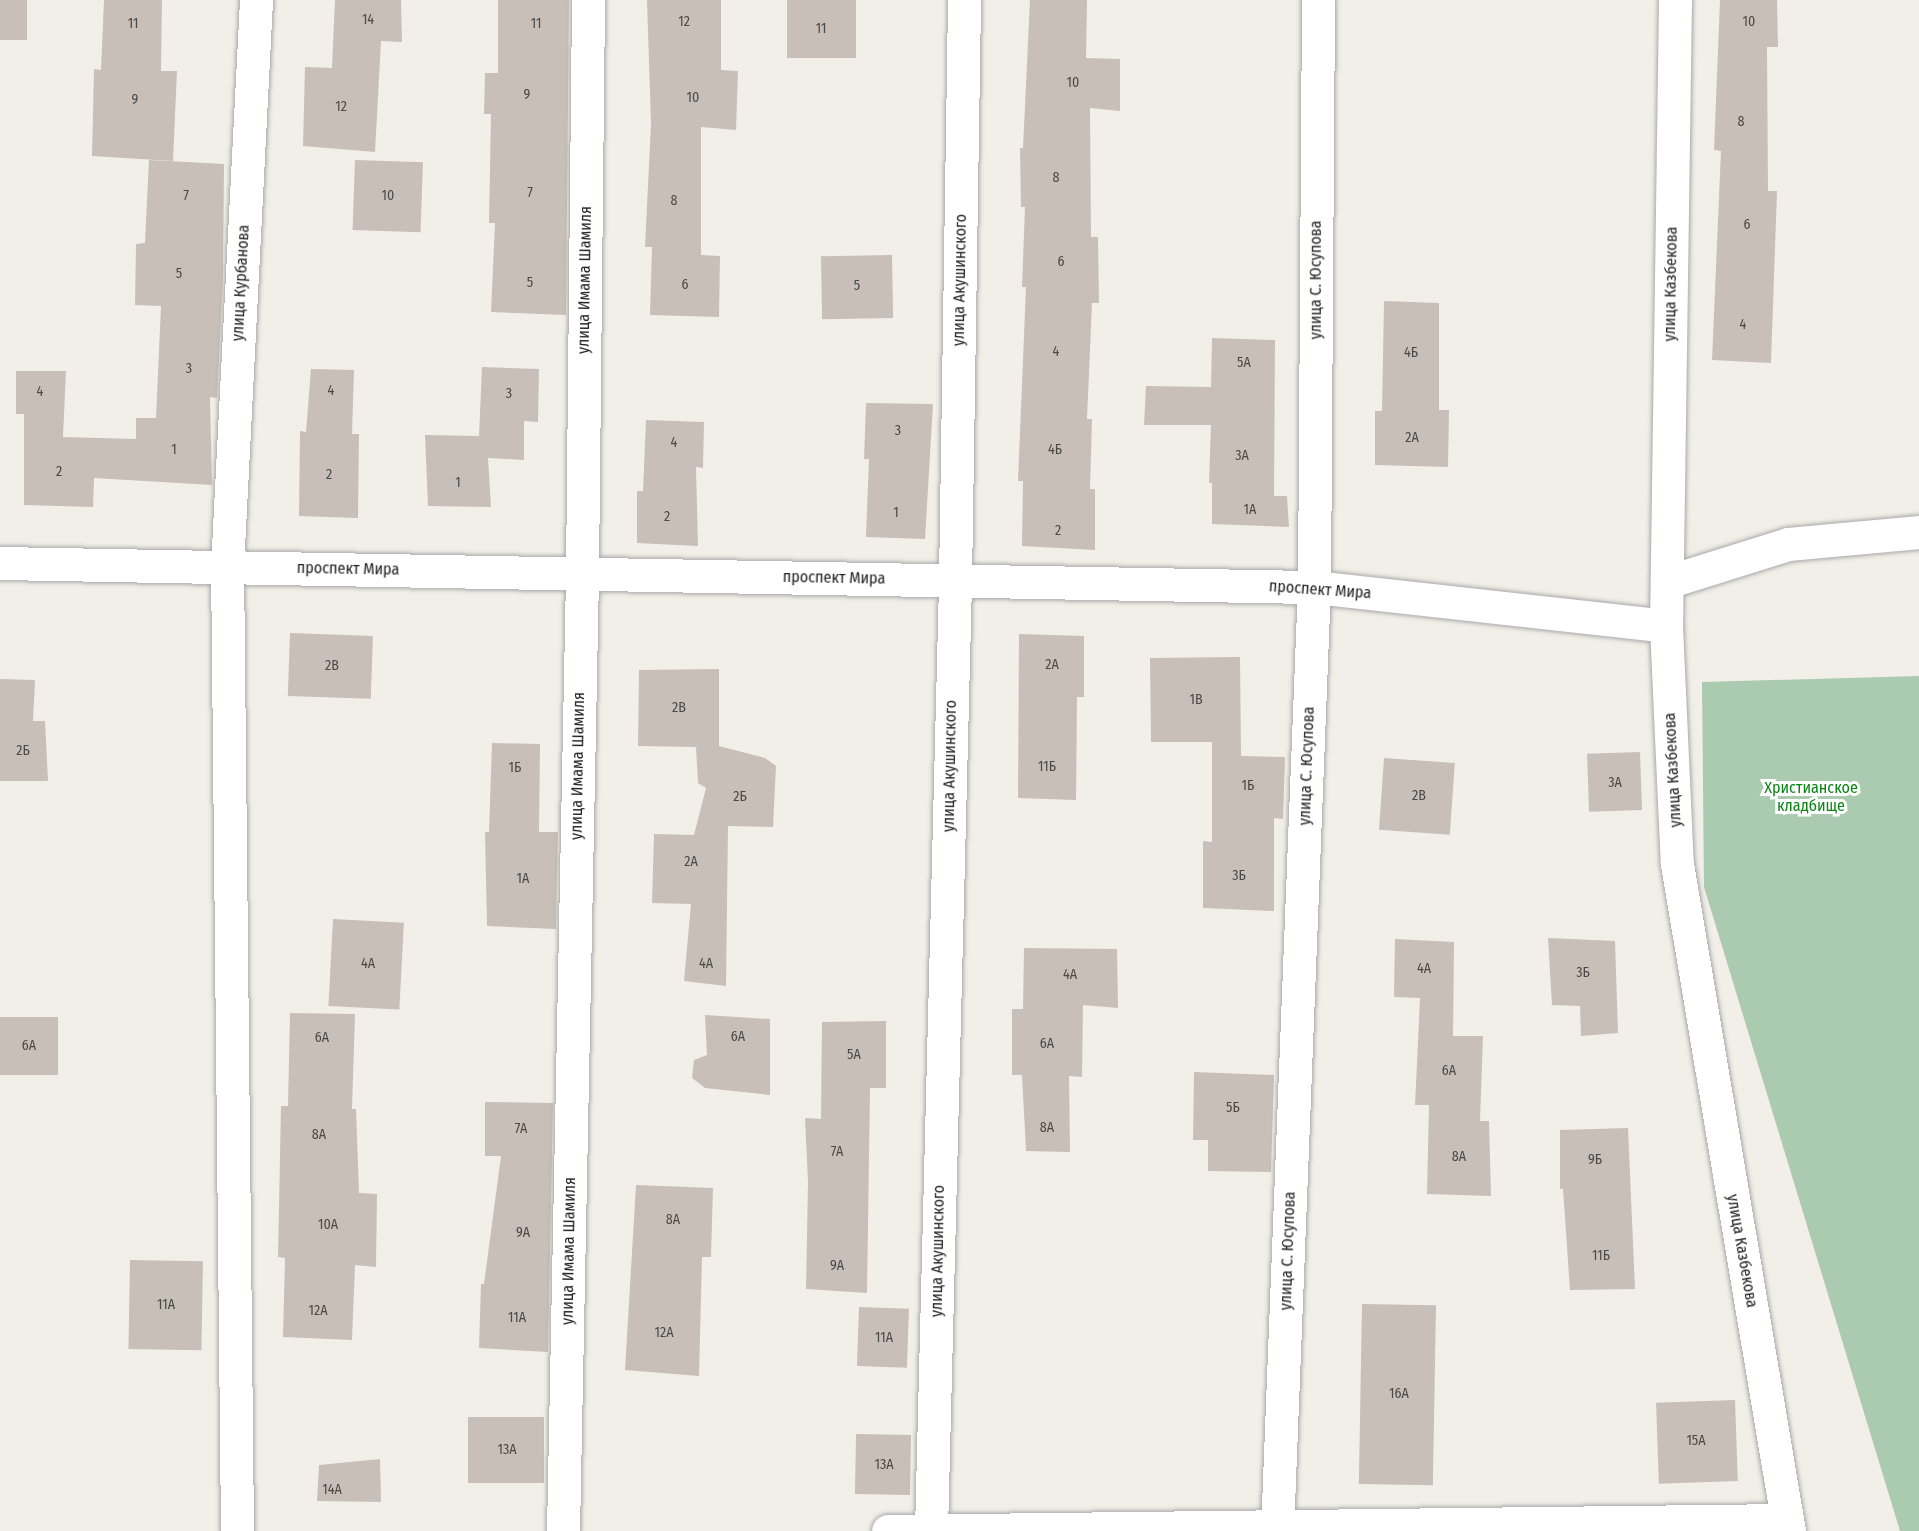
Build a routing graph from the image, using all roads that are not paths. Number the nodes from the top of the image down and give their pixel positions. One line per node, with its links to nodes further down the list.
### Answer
1 (256, 0): 8 (street, улица Курбанова)
2 (588, 0): 9 (street, улица Имама Шамиля)
3 (964, 0): 10 (street, улица Акушинского)
4 (1318, 0): 12 (street, улица С. Юсупова)
5 (1675, 0): 11 (street, улица Казбекова)
6 (1919, 532): 11 (street)
7 (0, 563): 8 (street, проспект Мира)
8 (227, 567): 9 (street, проспект Мира); 17 (street, улица Курбанова)
9 (582, 573): 10 (street, проспект Мира); 18 (street, улица Имама Шамиля)
10 (955, 581): 12 (street, проспект Мира); 20 (street, улица Акушинского)
11 (1667, 582): 13 (street, улица Казбекова)
12 (1314, 587): 13 (street, проспект Мира); 16 (street, улица С. Юсупова)
13 (1666, 626): 14 (street, улица Казбекова)
14 (1788, 1526): 15 (street)
15 (1573, 1527): 16 (street)
16 (1277, 1529): 20 (street)
17 (237, 1531)
18 (563, 1531)
19 (888, 1531): 20 (street)
20 (931, 1531)

